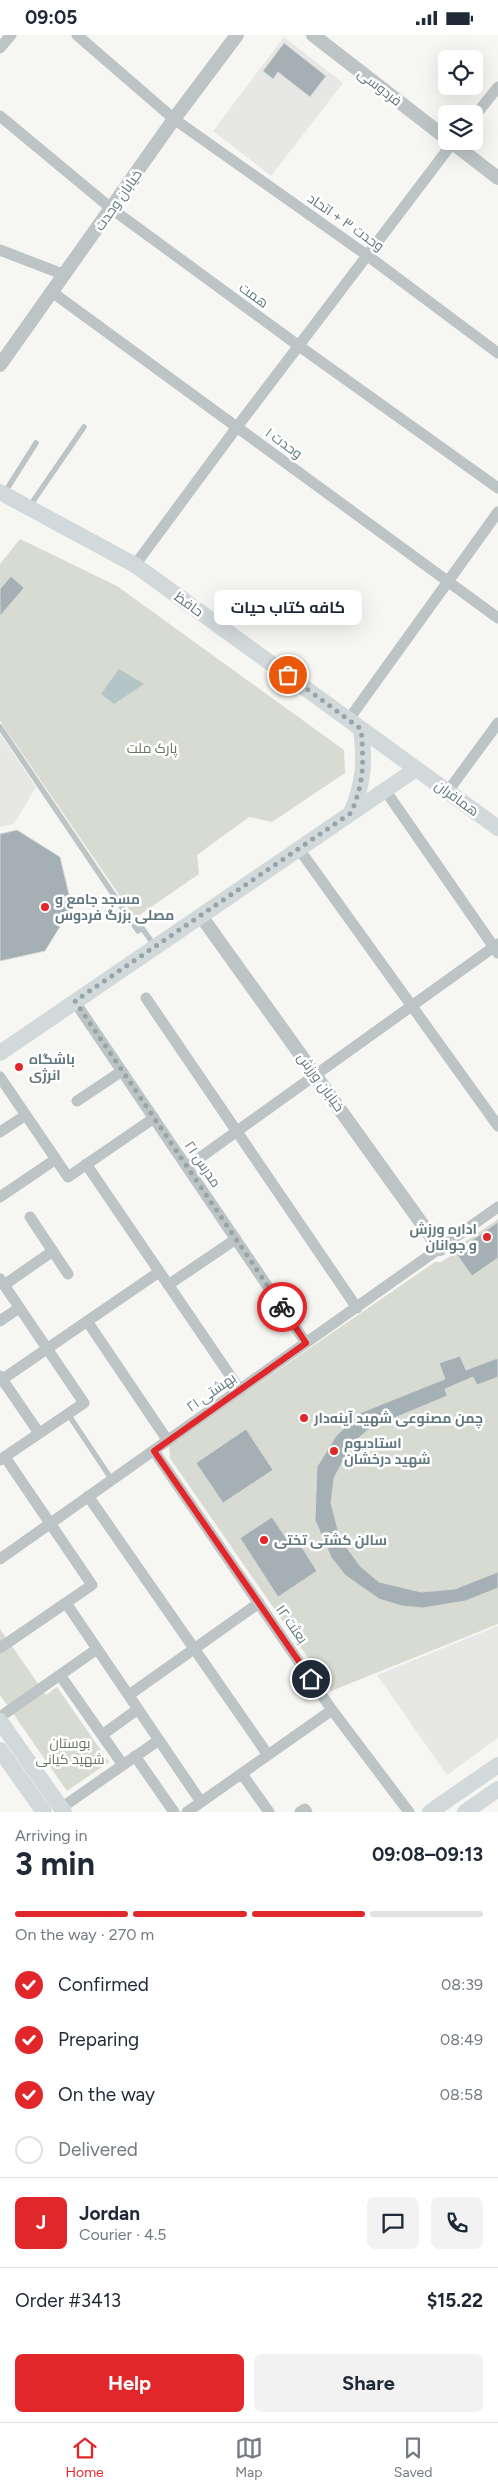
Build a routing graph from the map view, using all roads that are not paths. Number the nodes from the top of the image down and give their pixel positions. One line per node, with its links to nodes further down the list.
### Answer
1 (11, 35): 5 (street)
2 (77, 35): 9 (street, وحدت ۳ + اتحاد)
3 (237, 35): 9 (street, خیابان وحدت)
4 (313, 35): 10 (street, فردوسی)
5 (0, 48)
6 (498, 87): 7 (street)
7 (483, 106)
8 (0, 116): 14 (street, همت)
9 (174, 119): 14 (street, خیابان وحدت); 16 (street, وحدت ۳ + اتحاد)
10 (438, 131)
11 (445, 150): 16 (street)
12 (462, 150): 13 (street, فردوسی)
13 (498, 178)
14 (112, 209): 17 (street, خیابان وحدت); 19 (street, همت)
15 (0, 250): 17 (street)
16 (368, 256): 19 (street); 20 (street, وحدت ۳ + اتحاد)
17 (65, 275): 18 (street, خیابان وحدت)
18 (52, 292): 21 (street, خیابان وحدت); 23 (street, وحدت ۱)
19 (299, 346): 23 (street); 25 (street, همت)
20 (498, 353)
21 (0, 365)
22 (84, 427): 27 (lane)
23 (237, 427): 29 (street); 30 (street, وحدت ۱)
24 (36, 443): 26 (lane)
25 (498, 488)
26 (1, 494): 27 (main road, حافظ)
27 (29, 507): 29 (main road, حافظ)
28 (498, 512): 30 (street)
29 (135, 565): 33 (main road, حافظ)
30 (447, 582): 31 (street, وحدت ۱); 33 (street)
31 (498, 618)
32 (498, 723): 37 (street)
33 (355, 724): 35 (main road, حافظ); 38 (main road)
34 (0, 727): 42 (lane)
35 (416, 769): 36 (main road); 37 (main road, همافران)
36 (385, 790): 38 (main road); 43 (street)
37 (448, 791): 39 (main road, همافران)
38 (351, 813): 40 (main road)
39 (498, 827)
40 (299, 849): 41 (main road); 46 (street)
41 (201, 916): 42 (main road); 49 (street, خیابان ورزش)
42 (155, 947): 45 (main road)
43 (497, 948): 46 (street)
44 (146, 998): 55 (street)
45 (75, 1001): 47 (main road); 48 (street, مدرس ۲۱)
46 (412, 1006): 49 (street); 54 (street)
47 (0, 1053)
48 (122, 1071): 51 (street); 53 (street, مدرس ۲۱)
49 (315, 1075): 55 (street); 64 (street, خیابان ورزش)
50 (0, 1077): 52 (street)
51 (78, 1101)
52 (26, 1115): 56 (street); 57 (street)
53 (154, 1118): 58 (street); 59 (street, مدرس ۲۱)
54 (498, 1126)
55 (237, 1131): 59 (street); 71 (street)
56 (0, 1132)
57 (56, 1159): 58 (street); 60 (street)
58 (86, 1164): 66 (street)
59 (187, 1167): 63 (street, مدرس ۲۱)
60 (0, 1197)
61 (498, 1207): 64 (street, بهشتی ۲۱)
62 (30, 1217): 65 (street)
63 (236, 1239): 69 (street); 74 (street, مدرس ۲۱)
64 (440, 1249): 71 (street, بهشتی ۲۱)
65 (53, 1251): 67 (street); 68 (street)
66 (160, 1272): 69 (street); 73 (street)
67 (68, 1274)
68 (2, 1282): 70 (street)
69 (168, 1285): 77 (street)
70 (19, 1308): 72 (street); 75 (street)
71 (357, 1308): 74 (street, بهشتی ۲۱)
72 (0, 1321)
73 (87, 1321): 75 (street); 80 (street)
74 (306, 1343): 77 (street, بهشتی ۲۱)
75 (47, 1349): 76 (street); 78 (street)
76 (1, 1379): 79 (street)
77 (240, 1390): 80 (street, بهشتی ۲۱)
78 (68, 1414): 79 (street); 83 (lane)
79 (39, 1433): 82 (street)
80 (168, 1441): 81 (street, بهشتی ۲۱)
81 (154, 1451): 83 (street, بهشتی ۲۱); 88 (street, بعثت ۱۲)
82 (2, 1458): 85 (street)
83 (112, 1480): 84 (street, بهشتی ۲۱)
84 (88, 1496): 85 (street, بهشتی ۲۱); 91 (street)
85 (50, 1523): 86 (street, بهشتی ۲۱); 87 (street)
86 (0, 1559)
87 (66, 1603): 89 (street); 90 (street)
88 (259, 1603): 91 (street); 95 (street, بعثت ۱۲)
89 (0, 1648)
90 (97, 1649): 92 (street); 93 (street)
91 (194, 1649): 93 (street); 101 (street)
92 (60, 1675): 96 (street); 98 (street)
93 (128, 1695): 94 (street)
94 (138, 1709): 98 (street); 99 (street)
95 (332, 1710): 101 (street); 113 (street, بعثت ۱۲)
96 (0, 1717)
97 (0, 1721): 108 (main road)
98 (102, 1735): 103 (street)
99 (159, 1740): 102 (street); 107 (street)
100 (0, 1750): 109 (main road)
101 (268, 1755): 105 (street)
102 (135, 1756): 103 (street); 110 (street)
103 (123, 1765): 108 (street)
104 (498, 1765): 114 (main road)
105 (242, 1774): 107 (street); 112 (street)
106 (498, 1789): 115 (main road)
107 (201, 1802): 111 (street)
108 (63, 1810)
109 (44, 1812)
110 (174, 1812)
111 (187, 1812)
112 (269, 1812)
113 (409, 1812)
114 (430, 1812)
115 (465, 1812)

